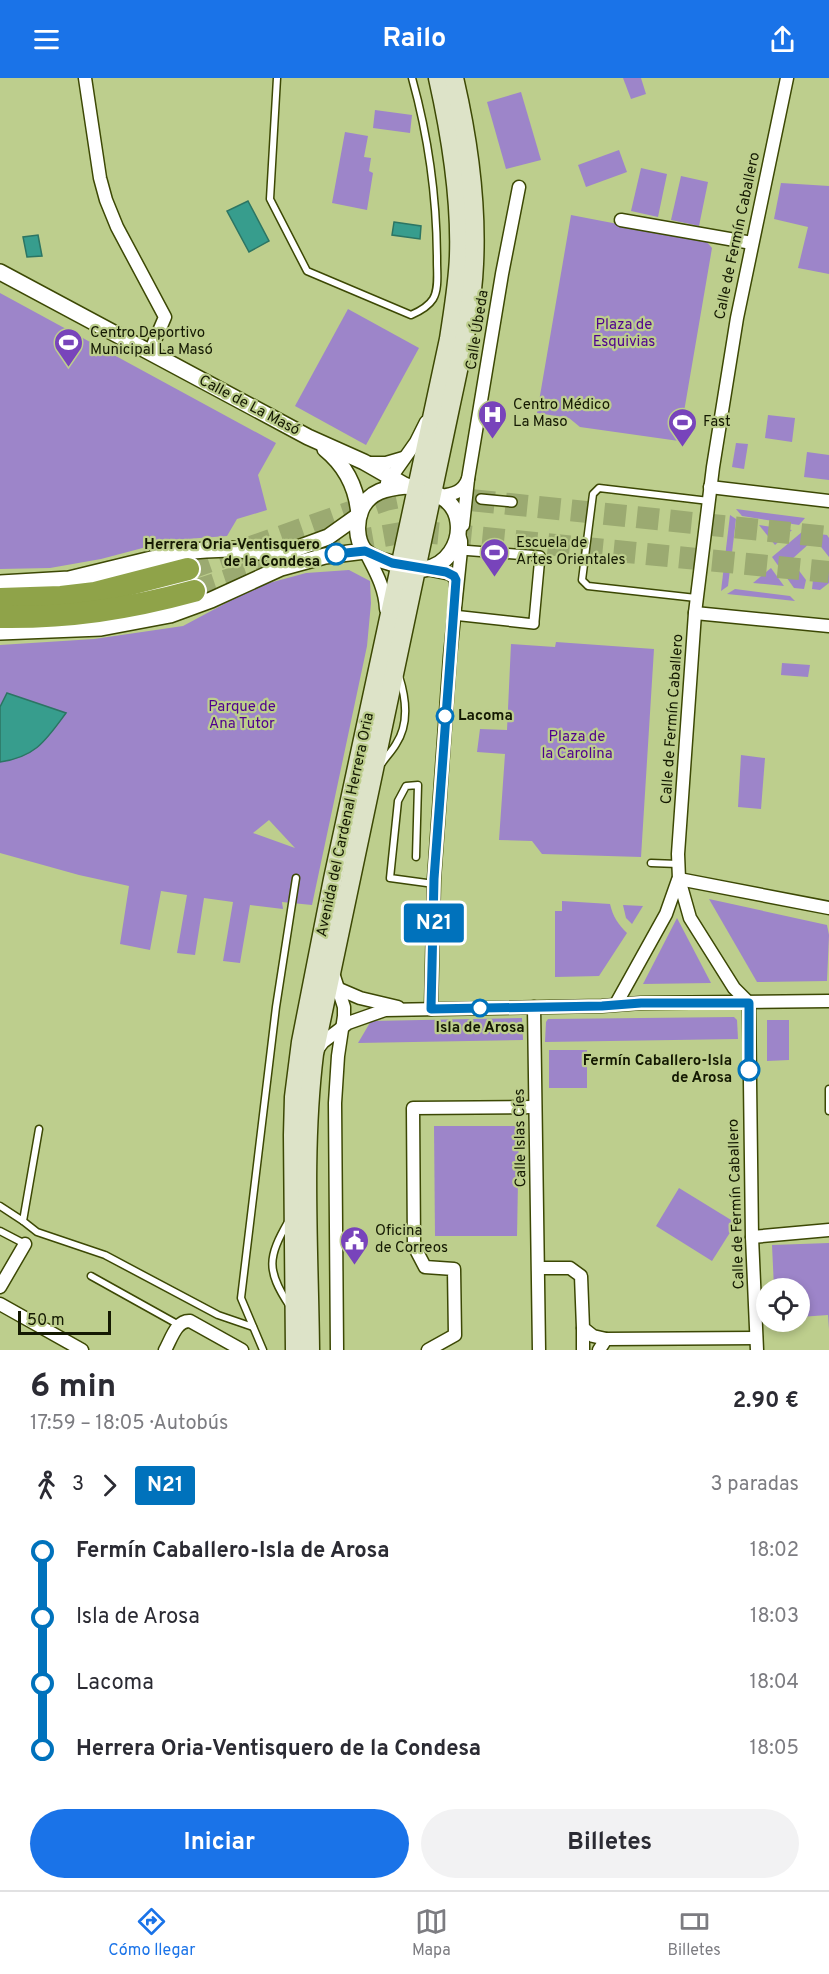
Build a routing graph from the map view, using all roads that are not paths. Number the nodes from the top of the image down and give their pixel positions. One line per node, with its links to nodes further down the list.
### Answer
1 (278, 78): 2 (lane)
2 (412, 78)
3 (438, 78): 12 (main road, Avenida del Cardenal Herrera Oria)
4 (454, 78): 19 (main road, Avenida del Cardenal Herrera Oria)
5 (787, 78): 9 (street, Calle de Fermín Caballero)
6 (89, 79): 11 (street)
7 (519, 187): 16 (street, Calle Úbeda)
8 (621, 220): 9 (street)
9 (752, 243): 18 (street, Calle de Fermín Caballero)
10 (0, 272): 11 (street, Calle de La Masó)
11 (150, 352): 13 (street, Calle de La Masó)
12 (440, 385): 14 (street, Avenida del Cardenal Herrera Oria); 19 (main road, Avenida del Cardenal Herrera Oria)
13 (308, 437): 15 (street, Calle de La Masó); 24 (street, Calle de La Masó)
14 (404, 458): 15 (street, Calle de La Masó); 17 (street, Avenida del Cardenal Herrera Oria)
15 (364, 462): 17 (street, Calle de La Masó)
16 (468, 479): 19 (street); 25 (street, Calle Úbeda)
17 (388, 483): 19 (street, Calle de La Masó); 24 (street, Avenida del Cardenal Herrera Oria)
18 (710, 487): 21 (street, Calle de Fermín Caballero); 22 (street)
19 (424, 490): 25 (street); 28 (main road, Avenida del Cardenal Herrera Oria)
20 (481, 499): 23 (street)
21 (709, 501): 33 (street, Calle de Fermín Caballero); 33 (lane)
22 (829, 501)
23 (512, 502)
24 (359, 515): 27 (street, Avenida del Cardenal Herrera Oria); 30 (street)
25 (459, 531): 26 (street, Calle Úbeda); 28 (street)
26 (461, 550): 31 (street, Calle Úbeda); 36 (street)
27 (365, 551): 28 (street); 39 (street); 40 (street, Avenida del Cardenal Herrera Oria)
28 (413, 568): 31 (street); 40 (main road, Avenida del Cardenal Herrera Oria); 41 (main road, Avenida del Cardenal Herrera Oria)
29 (189, 569): 34 (highway)
30 (0, 583)
31 (456, 587): 36 (street, Calle Úbeda)
32 (194, 591): 37 (highway)
33 (698, 598): 35 (street, Calle de Fermín Caballero)
34 (0, 599)
35 (695, 613): 38 (street); 45 (street, Calle de Fermín Caballero)
36 (453, 615): 48 (street, Calle Úbeda)
37 (0, 617)
38 (829, 626)
39 (0, 632)
40 (387, 636): 57 (main road, Avenida del Cardenal Herrera Oria)
41 (396, 664): 42 (main road, Avenida del Cardenal Herrera Oria); 42 (lane, Avenida del Cardenal Herrera Oria)
42 (370, 784): 50 (main road, Avenida del Cardenal Herrera Oria)
43 (416, 857): 48 (lane)
44 (651, 863): 45 (lane)
45 (678, 864): 47 (street, Calle de Fermín Caballero)
46 (296, 878): 75 (lane)
47 (679, 879): 49 (street); 52 (street, Calle de Fermín Caballero); 53 (street)
48 (434, 884): 56 (street, Calle Úbeda)
49 (829, 908)
50 (332, 993): 55 (street); 57 (street); 58 (street, Avenida del Cardenal Herrera Oria); 59 (main road, Avenida del Cardenal Herrera Oria)
51 (829, 1001): 52 (street)
52 (749, 1003): 53 (street); 68 (street, Calle de Fermín Caballero)
53 (616, 1004): 54 (street)
54 (534, 1007): 56 (street); 61 (street, Calle Islas Cíes)
55 (402, 1008): 56 (street); 58 (street)
56 (431, 1009)
57 (306, 1015): 83 (main road, Avenida del Cardenal Herrera Oria)
58 (349, 1023): 59 (street); 85 (street, Avenida del Cardenal Herrera Oria)
59 (314, 1054): 84 (main road, Avenida del Cardenal Herrera Oria)
60 (829, 1089): 62 (lane)
61 (536, 1107): 70 (street, Calle Islas Cíes); 86 (street)
62 (829, 1111)
63 (39, 1129): 65 (lane)
64 (0, 1206): 65 (lane)
65 (23, 1221): 75 (lane)
66 (829, 1230): 68 (street)
67 (0, 1231): 69 (lane)
68 (752, 1237): 77 (street, Calle de Fermín Caballero)
69 (25, 1244): 72 (street)
70 (539, 1268): 76 (street); 87 (street, Calle Islas Cíes)
71 (91, 1276): 74 (lane)
72 (0, 1287)
73 (0, 1304): 79 (street)
74 (179, 1325): 80 (street); 81 (street)
75 (253, 1327): 82 (lane)
76 (583, 1328): 78 (street); 88 (street)
77 (757, 1344): 78 (street)
78 (603, 1345)
79 (82, 1350)
80 (165, 1350)
81 (242, 1350)
82 (263, 1350)
83 (295, 1350)
84 (310, 1350)
85 (337, 1350)
86 (428, 1350)
87 (539, 1350)
88 (583, 1350)

